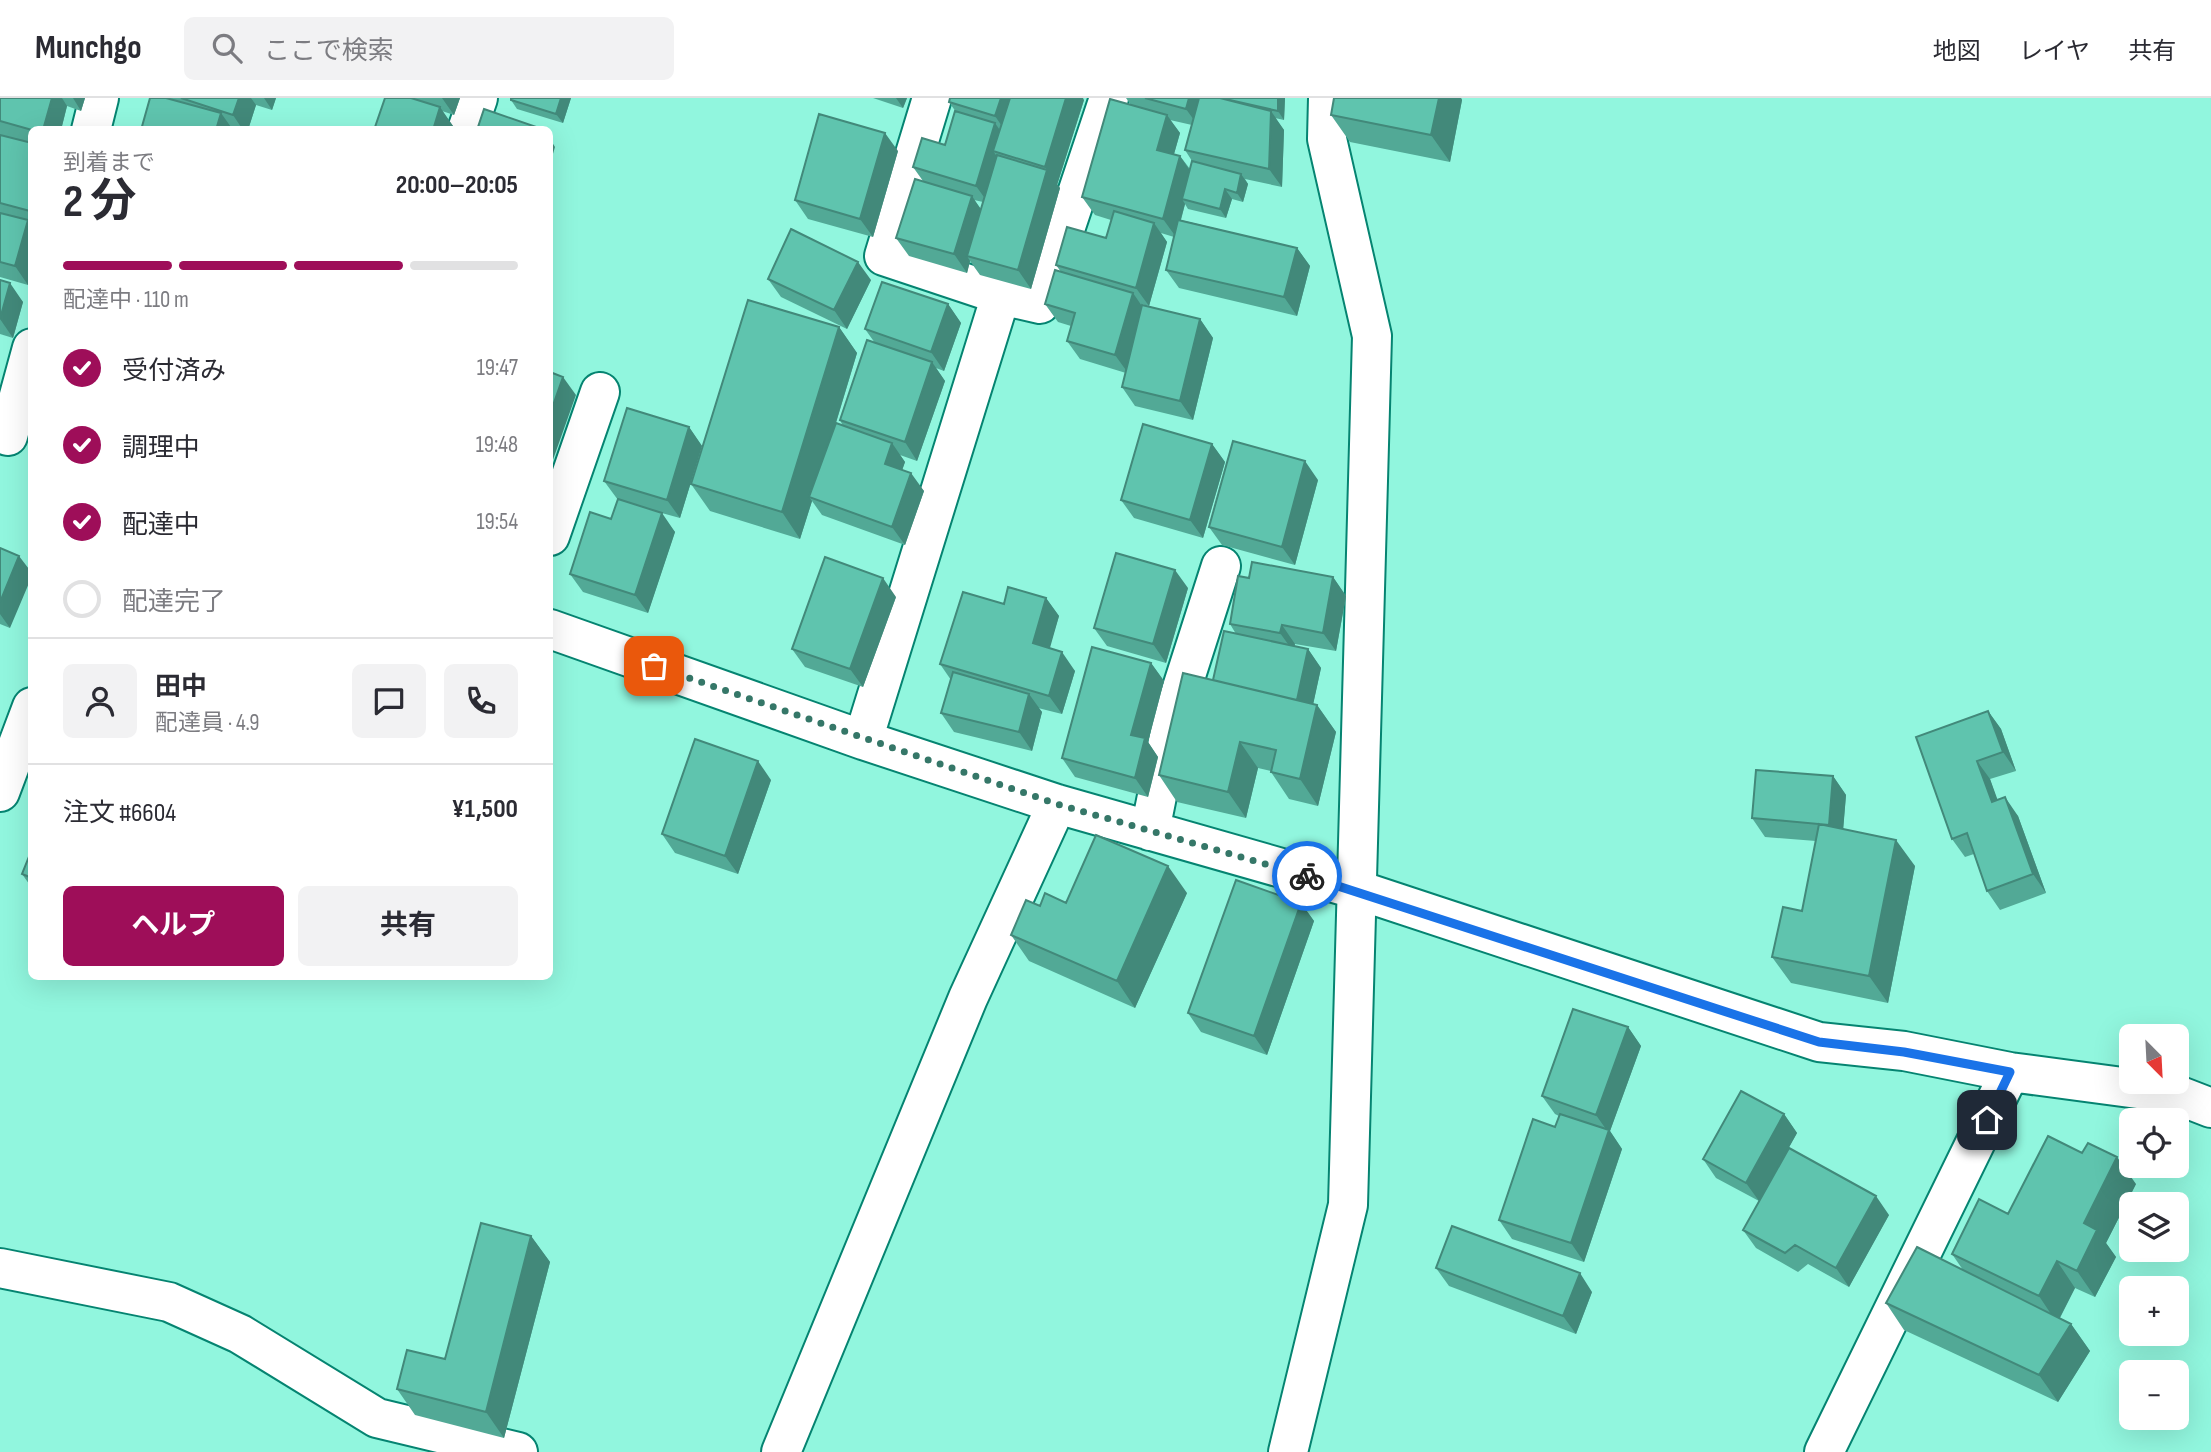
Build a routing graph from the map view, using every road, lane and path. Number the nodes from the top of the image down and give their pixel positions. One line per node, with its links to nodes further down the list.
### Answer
1 (99, 98): 6 (street)
2 (478, 98): 7 (street)
3 (932, 98): 8 (street)
4 (1109, 98): 8 (street)
5 (1328, 98): 20 (street)
6 (92, 126)
7 (468, 126)
8 (1001, 295): 16 (street)
9 (28, 367): 11 (street)
10 (600, 392): 12 (street)
11 (13, 438)
12 (553, 527)
13 (1221, 566): 19 (street)
14 (553, 630): 16 (street)
15 (28, 718): 17 (street)
16 (863, 740): 18 (street)
17 (0, 792)
18 (1057, 804): 19 (street); 25 (street)
19 (1150, 831): 20 (street)
20 (1355, 890): 21 (street); 26 (street)
21 (2010, 1072): 22 (street); 27 (street)
22 (2211, 1108)
23 (0, 1268): 24 (street)
24 (518, 1452)
25 (781, 1452)
26 (1288, 1452)
27 (1824, 1452)

